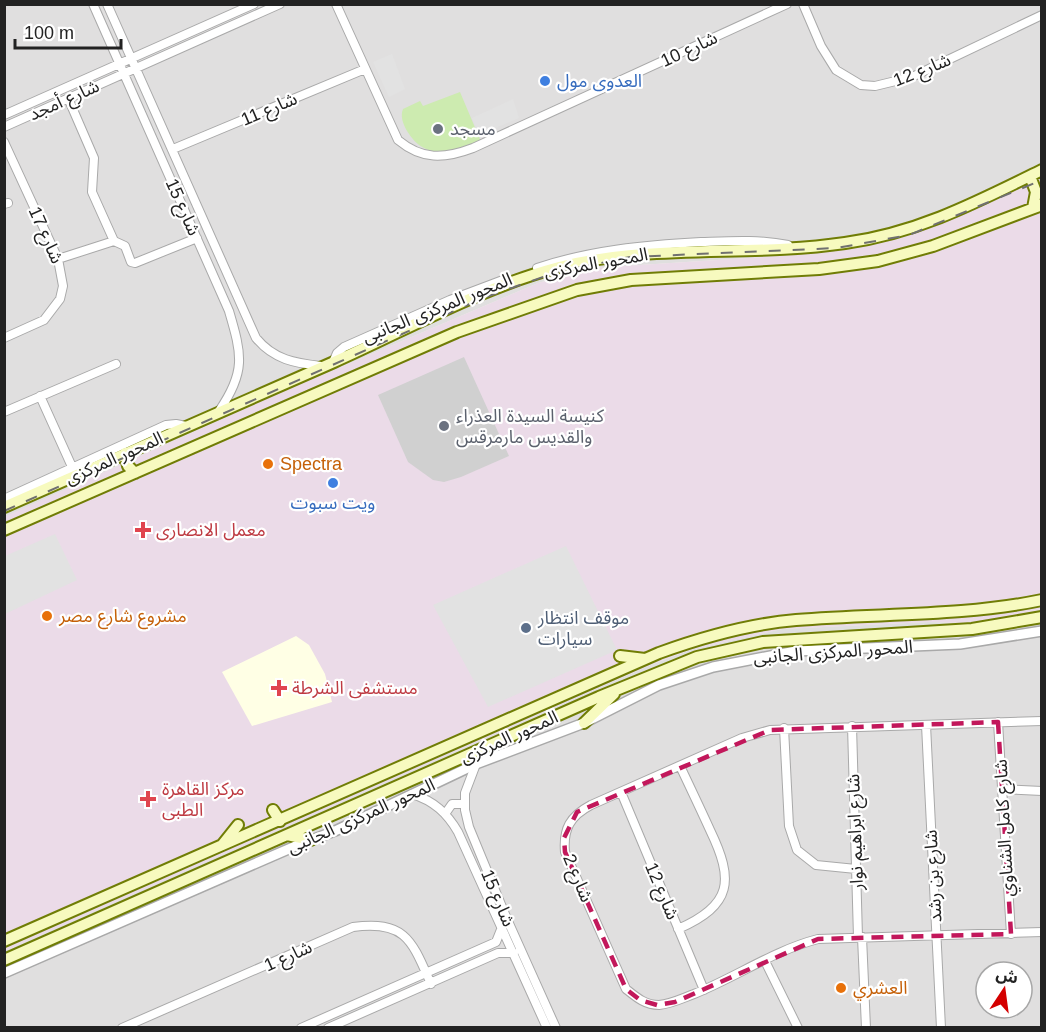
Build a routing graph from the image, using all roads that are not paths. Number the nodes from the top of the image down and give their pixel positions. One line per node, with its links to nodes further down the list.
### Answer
1 (93, 4): 11 (street, شارع 15)
2 (107, 4): 10 (street, شارع 15)
3 (280, 4): 8 (street, شارع أمجد)
4 (336, 4): 13 (street, شارع 10)
5 (787, 4): 13 (street, شارع 10)
6 (803, 4): 9 (street, شارع 12)
7 (251, 5): 8 (street); 10 (street, شارع أمجد)
8 (255, 15): 12 (street, شارع أمجد)
9 (1041, 15)
10 (132, 58): 11 (street, شارع أمجد); 12 (street, شارع 15)
11 (119, 64): 14 (street, شارع 15); 16 (street, شارع أمجد)
12 (136, 68): 14 (street, شارع أمجد); 19 (street, شارع 15)
13 (365, 69): 19 (street, شارع 11)
14 (124, 74): 15 (street, شارع أمجد); 23 (street, شارع 15)
15 (68, 98): 17 (street, شارع أمجد); 24 (street)
16 (4, 115)
17 (4, 127)
18 (4, 142): 25 (street, شارع 17)
19 (173, 149): 28 (street, شارع 15)
20 (1041, 170): 21 (main road, المحور المركزى)
21 (1030, 176): 22 (main road); 28 (main road, المحور المركزى)
22 (1037, 207): 35 (main road, المحور المركزى)
23 (197, 238): 24 (street); 30 (street, شارع 15)
24 (114, 241): 25 (street)
25 (58, 259): 26 (street, شارع 17)
26 (4, 338)
27 (116, 364): 29 (street)
28 (328, 364): 30 (main road, المحور المركزى)
29 (40, 396): 31 (street); 34 (street)
30 (219, 411): 32 (main road, المحور المركزى)
31 (4, 412)
32 (186, 426): 33 (main road, المحور المركزى); 34 (street)
33 (125, 453): 35 (main road); 37 (main road, المحور المركزى)
34 (73, 469): 36 (street)
35 (135, 473): 38 (main road, المحور المركزى)
36 (4, 498)
37 (4, 507)
38 (4, 530)
39 (1041, 600): 40 (main road, المحور المركزى)
40 (874, 616): 42 (main road, المحور المركزى); 44 (main road)
41 (1041, 617): 44 (main road, المحور المركزى)
42 (831, 618): 45 (main road); 47 (main road, المحور المركزى)
43 (1041, 631): 51 (street, المحور المركزى الجانبى)
44 (900, 633): 45 (main road, المحور المركزى)
45 (856, 634): 48 (main road, المحور المركزى)
46 (620, 656): 47 (main road)
47 (645, 659): 64 (main road, المحور المركزى)
48 (619, 689): 51 (main road); 66 (main road, المحور المركزى)
49 (1041, 721): 50 (street, شارع 2)
50 (998, 722): 52 (street, شارع 2); 57 (street, شارع كامل الشناوي)
51 (584, 723): 55 (street, المحور المركزى الجانبى)
52 (926, 725): 53 (street, شارع 2); 79 (street, شارع بن رشد)
53 (852, 726): 54 (street, شارع 2); 69 (street, شارع ابراهيم نوار)
54 (784, 728): 56 (street, شارع 2); 69 (street)
55 (476, 764): 60 (street, المحور المركزى الجانبى); 61 (street, شارع 15)
56 (680, 766): 58 (street, شارع 2); 74 (street)
57 (1002, 789): 59 (street); 77 (street, شارع كامل الشناوي)
58 (621, 792): 74 (street, شارع 12); 89 (street, شارع 2)
59 (1041, 792)
60 (412, 794): 63 (street, شارع 15); 67 (street, المحور المركزى الجانبى)
61 (465, 804): 63 (street); 87 (street, شارع 15)
62 (273, 810): 64 (main road)
63 (446, 814): 73 (street, شارع 15)
64 (280, 821): 68 (main road, المحور المركزى)
65 (238, 825): 68 (main road)
66 (286, 835): 67 (main road); 75 (main road, المحور المركزى)
67 (311, 840): 86 (street, المحور المركزى الجانبى)
68 (220, 847): 71 (main road, المحور المركزى)
69 (856, 869): 78 (street, شارع ابراهيم نوار)
70 (65, 901): 71 (main road)
71 (70, 913): 72 (main road, المحور المركزى)
72 (54, 920): 75 (main road); 80 (main road, المحور المركزى)
73 (502, 927): 82 (street, شارع 15); 85 (street)
74 (678, 929): 89 (street, شارع 12)
75 (72, 931): 81 (main road, المحور المركزى)
76 (1041, 932): 77 (street, شارع 2)
77 (1011, 934): 79 (street, شارع 2)
78 (860, 937): 79 (street, شارع 2); 84 (street, شارع 2); 96 (street, شارع ابراهيم نوار)
79 (937, 937): 97 (street, شارع بن رشد)
80 (7, 940): 81 (main road)
81 (28, 949): 83 (main road, المحور المركزى)
82 (514, 953): 87 (street, شارع 15); 88 (street)
83 (4, 960)
84 (765, 961): 89 (street, شارع 2); 95 (street)
85 (426, 972): 88 (street, شارع 1); 90 (street, شارع 1); 91 (street)
86 (4, 973)
87 (527, 975): 93 (street, شارع 15); 94 (street, شارع 15)
88 (431, 984): 92 (street)
89 (704, 990)
90 (122, 1028)
91 (301, 1028)
92 (328, 1028)
93 (548, 1028)
94 (556, 1028)
95 (798, 1028)
96 (866, 1028)
97 (941, 1028)

